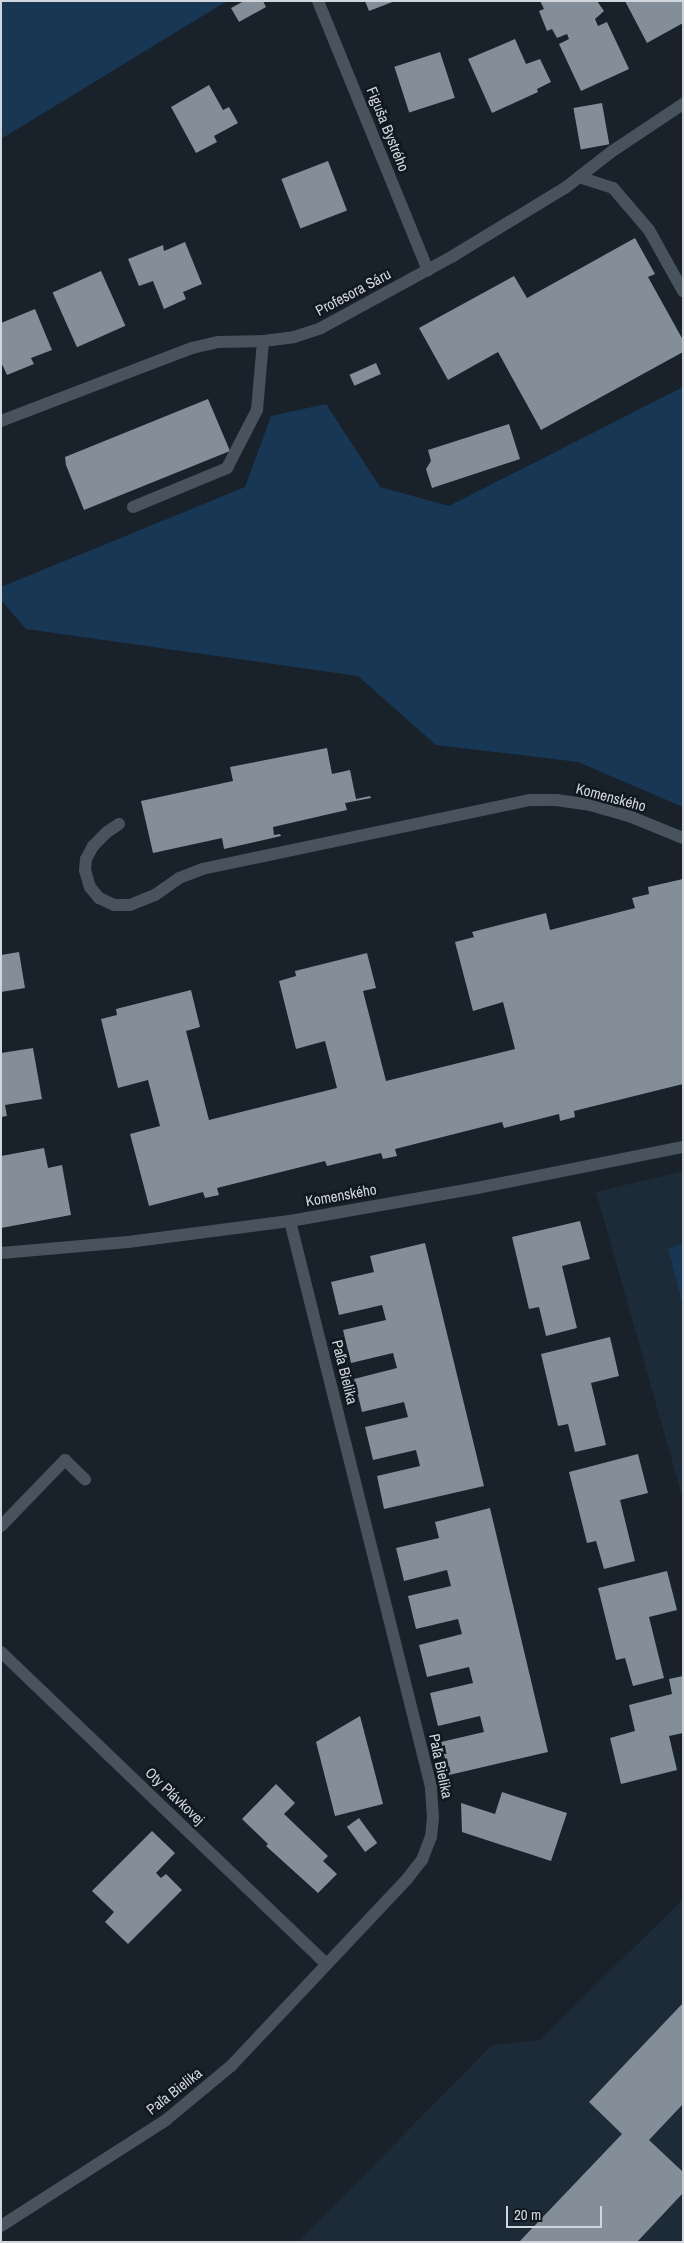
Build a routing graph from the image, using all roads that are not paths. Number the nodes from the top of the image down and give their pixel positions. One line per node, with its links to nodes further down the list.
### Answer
1 (318, 1): 4 (street, Figuša Bystrého)
2 (683, 104): 3 (street, Profesora Sáru)
3 (579, 177): 4 (street, Profesora Sáru); 5 (street)
4 (428, 270): 6 (street, Profesora Sáru)
5 (682, 286)
6 (264, 341): 7 (street, Profesora Sáru); 8 (street)
7 (1, 421)
8 (133, 507)
9 (119, 824): 10 (street, Komenského)
10 (683, 838)
11 (683, 1147): 12 (street, Komenského)
12 (290, 1221): 13 (street, Komenského); 17 (street, Paľa Bielika)
13 (1, 1253)
14 (85, 1479): 15 (street)
15 (1, 1526)
16 (1, 1652): 17 (street, Oty Plávkovej)
17 (326, 1964): 18 (street, Paľa Bielika)
18 (1, 2226)

